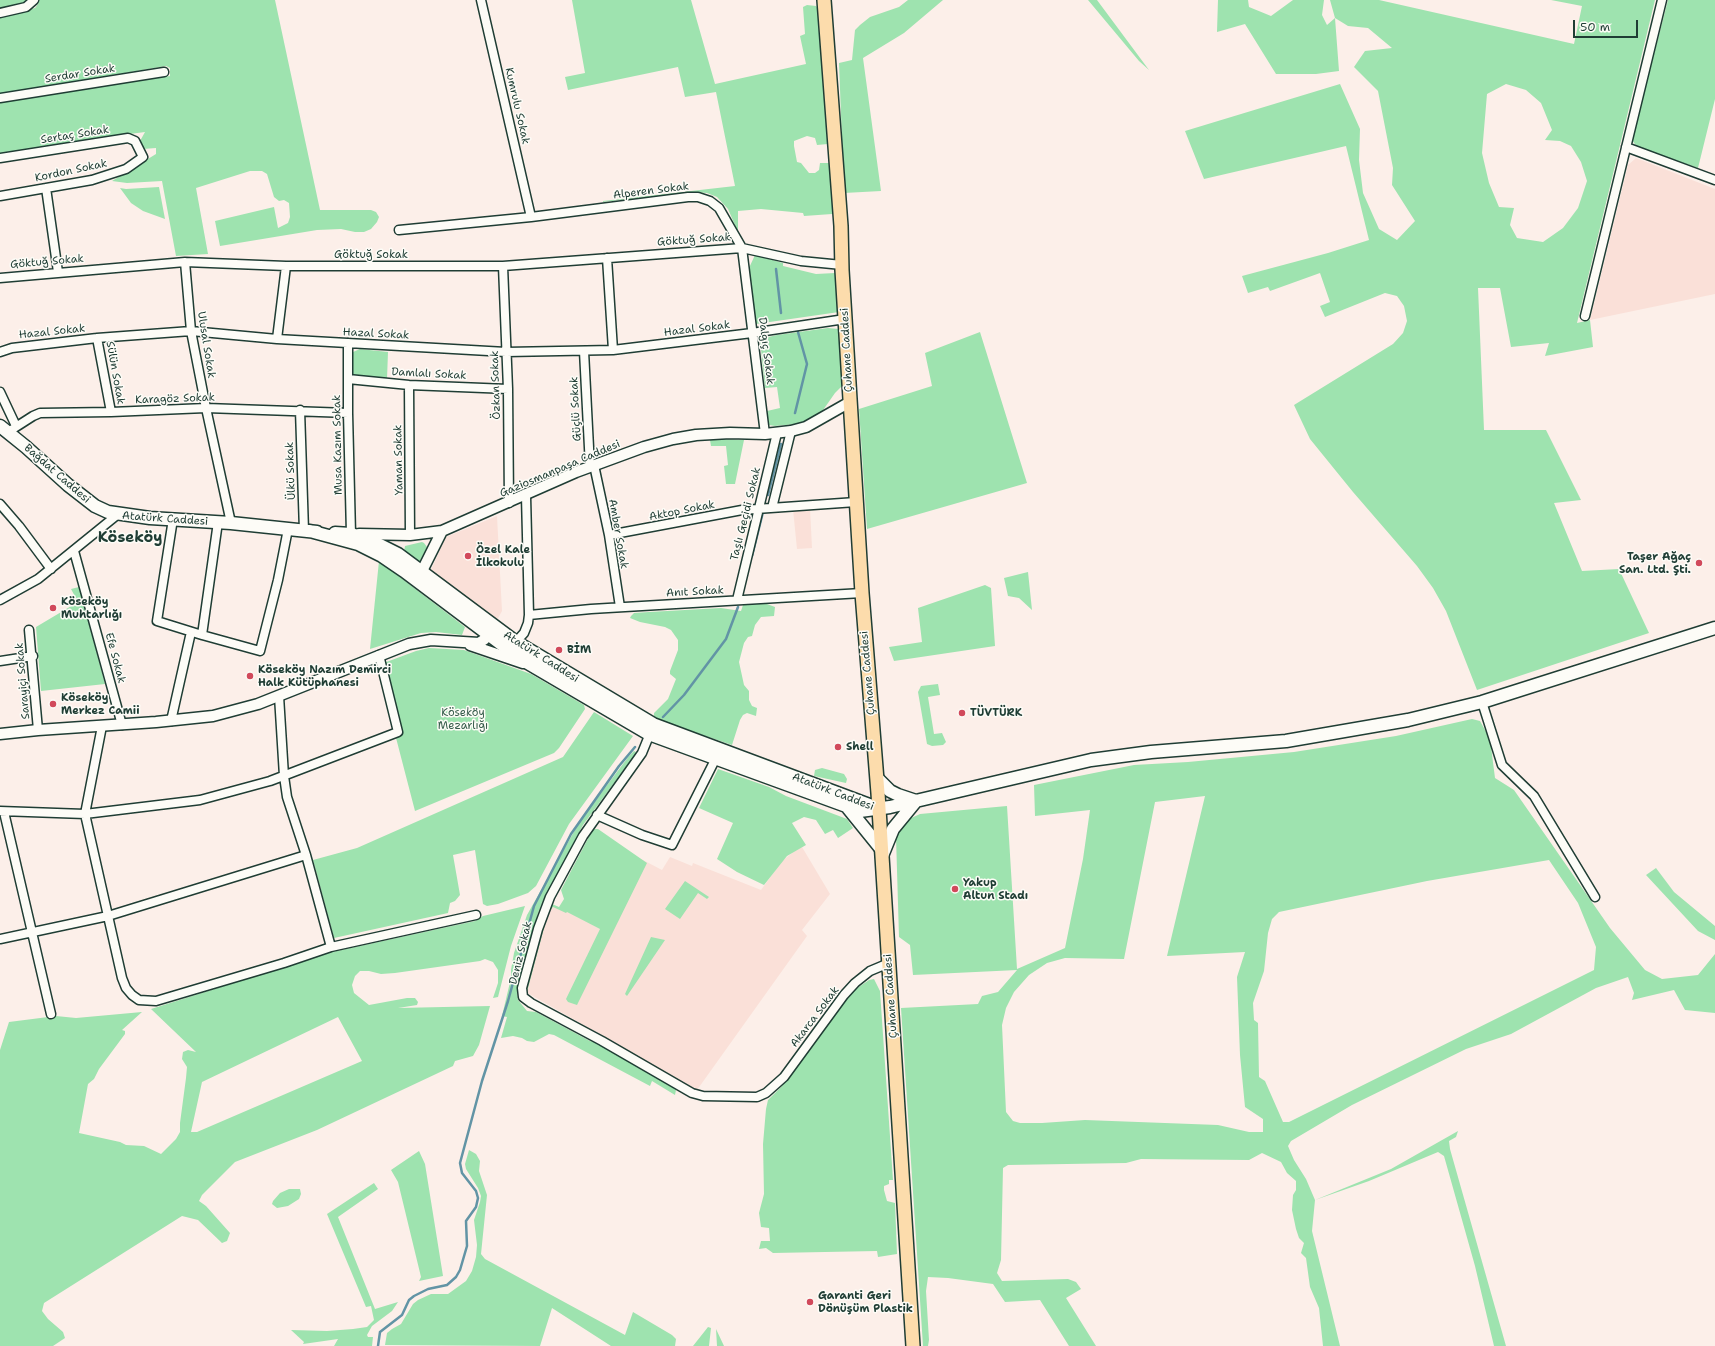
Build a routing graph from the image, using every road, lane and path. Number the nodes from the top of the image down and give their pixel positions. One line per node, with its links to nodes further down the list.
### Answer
1 (34, 0): 5 (street)
2 (481, 0): 14 (street, Kumrulu Sokak)
3 (824, 0): 19 (main road, Çuhane Caddesi)
4 (1662, 0): 8 (street)
5 (0, 14)
6 (164, 72): 7 (street, Serdar Sokak)
7 (0, 98)
8 (1626, 147): 11 (street); 24 (street)
9 (142, 157): 10 (street, Sertaç Sokak); 12 (street, Kordon Sokak)
10 (0, 158)
11 (1715, 180)
12 (46, 188): 13 (street, Kordon Sokak); 22 (street)
13 (0, 196)
14 (531, 218): 15 (street, Alperen Sokak); 16 (street, Alperen Sokak)
15 (399, 230)
16 (742, 248): 17 (street, Göktuğ Sokak); 19 (street); 27 (street, Dalgıç Sokak)
17 (608, 258): 21 (street, Göktuğ Sokak); 31 (street)
18 (186, 262): 20 (street, Göktuğ Sokak); 22 (street, Göktuğ Sokak); 26 (street, Ulusal Sokak)
19 (842, 265): 25 (main road, Çuhane Caddesi)
20 (286, 266): 21 (street, Göktuğ Sokak); 29 (street)
21 (503, 266): 34 (street, Özkan Sokak)
22 (58, 272): 23 (street, Göktuğ Sokak)
23 (0, 278)
24 (1585, 316)
25 (845, 319): 27 (street, Hazal Sokak); 39 (main road, Çuhane Caddesi)
26 (191, 331): 28 (street, Hazal Sokak); 29 (street, Hazal Sokak); 40 (street, Ulusal Sokak)
27 (752, 333): 31 (street, Hazal Sokak); 47 (street, Dalgıç Sokak)
28 (98, 338): 33 (street, Hazal Sokak); 42 (street, Sülün Sokak)
29 (277, 339): 30 (street, Hazal Sokak)
30 (348, 343): 34 (street, Hazal Sokak); 35 (street, Musa Kazım Sokak)
31 (613, 350): 32 (street, Hazal Sokak)
32 (584, 351): 34 (street, Hazal Sokak); 48 (street, Güçlü Sokak)
33 (0, 352)
34 (506, 352): 37 (street, Özkan Sokak)
35 (348, 379): 36 (street, Damlalı Sokak); 43 (street, Musa Kazım Sokak)
36 (409, 385): 37 (street, Damlalı Sokak); 63 (street, Yaman Sokak)
37 (508, 389): 51 (street, Özkan Sokak)
38 (0, 392): 44 (street)
39 (850, 402): 45 (street, Gaziosmanpaşa Caddesi); 50 (main road, Çuhane Caddesi)
40 (206, 408): 41 (street, Karagöz Sokak); 42 (street, Karagöz Sokak); 58 (street, Ulusal Sokak)
41 (300, 410): 43 (street, Karagöz Sokak); 60 (street, Ülkü Sokak)
42 (111, 412): 44 (street, Karagöz Sokak)
43 (348, 413): 62 (street, Musa Kazım Sokak)
44 (8, 428): 55 (main road, Bağdat Caddesi)
45 (792, 431): 46 (street, Gaziosmanpaşa Caddesi); 53 (street)
46 (777, 433): 47 (street, Gaziosmanpaşa Caddesi); 54 (street, Taşlı Geçidi Sokak)
47 (765, 434): 48 (street, Gaziosmanpaşa Caddesi)
48 (592, 466): 49 (street, Gaziosmanpaşa Caddesi); 64 (street, Amber Sokak)
49 (526, 496): 51 (street, Gaziosmanpaşa Caddesi); 73 (street)
50 (856, 502): 53 (street, Aktop Sokak); 69 (main road, Çuhane Caddesi)
51 (509, 503): 61 (street, Gaziosmanpaşa Caddesi)
52 (0, 504): 67 (street)
53 (772, 508): 54 (street, Aktop Sokak)
54 (759, 509): 64 (street, Aktop Sokak); 71 (street, Taşlı Geçidi Sokak)
55 (117, 515): 56 (main road, Atatürk Caddesi); 66 (street, Atatürk Caddesi)
56 (173, 519): 57 (main road, Atatürk Caddesi); 77 (street)
57 (218, 522): 58 (main road, Atatürk Caddesi); 78 (street)
58 (232, 523): 59 (main road, Atatürk Caddesi)
59 (288, 529): 60 (main road, Atatürk Caddesi); 78 (street)
60 (307, 531): 62 (main road, Atatürk Caddesi); 65 (main road, Atatürk Caddesi)
61 (442, 531): 63 (street, Gaziosmanpaşa Caddesi); 68 (street)
62 (351, 534): 63 (street, Gaziosmanpaşa Caddesi); 65 (street); 68 (main road, Atatürk Caddesi)
63 (410, 535)
64 (609, 535): 72 (street, Amber Sokak)
65 (339, 540): 76 (main road, Atatürk Caddesi)
66 (74, 551): 67 (street, Atatürk Caddesi); 88 (street, Efe Sokak)
67 (51, 569): 70 (street, Atatürk Caddesi)
68 (421, 573): 76 (main road, Atatürk Caddesi)
69 (862, 593): 71 (street, Anıt Sokak); 95 (main road, Çuhane Caddesi)
70 (0, 599)
71 (737, 600): 72 (street, Anıt Sokak)
72 (620, 607): 73 (street, Anıt Sokak)
73 (529, 615): 80 (street)
74 (1715, 628): 86 (main road)
75 (29, 630): 82 (street, Sarayiçi Sokak)
76 (492, 631): 79 (street); 80 (main road, Atatürk Caddesi)
77 (191, 632): 78 (street); 87 (street)
78 (202, 635)
79 (460, 642): 81 (street); 84 (street)
80 (512, 646): 84 (main road, Atatürk Caddesi); 90 (main road, Atatürk Caddesi)
81 (379, 655): 85 (street); 94 (street)
82 (33, 656): 83 (street); 91 (street, Sarayiçi Sokak)
83 (0, 662)
84 (534, 667): 90 (main road, Atatürk Caddesi)
85 (279, 696): 87 (street); 94 (street)
86 (1482, 702): 96 (main road); 104 (street)
87 (171, 721): 88 (street)
88 (122, 725): 89 (street)
89 (102, 726): 91 (street); 100 (street)
90 (651, 729): 93 (main road, Atatürk Caddesi); 101 (street, Deniz Sokak)
91 (38, 730): 92 (street)
92 (0, 734)
93 (717, 754): 97 (main road, Atatürk Caddesi); 98 (main road, Atatürk Caddesi); 101 (street)
94 (284, 776): 100 (street); 103 (street)
95 (877, 778): 96 (main road); 98 (main road, Çuhane Caddesi)
96 (916, 801): 98 (main road); 102 (main road)
97 (848, 808): 98 (main road, Atatürk Caddesi); 102 (main road)
98 (878, 808): 102 (main road, Çuhane Caddesi)
99 (2, 812): 100 (street); 107 (street)
100 (85, 814): 106 (street)
101 (597, 815): 112 (street, Deniz Sokak)
102 (882, 853): 110 (main road, Çuhane Caddesi)
103 (306, 855): 106 (street); 109 (street)
104 (1595, 897)
105 (476, 915): 109 (street)
106 (108, 916): 107 (street); 109 (street)
107 (32, 931): 108 (street); 111 (street)
108 (0, 939)
109 (331, 946)
110 (889, 963): 112 (street, Akarca Sokak); 113 (main road, Çuhane Caddesi)
111 (51, 1014)
112 (766, 1093)
113 (913, 1346)

